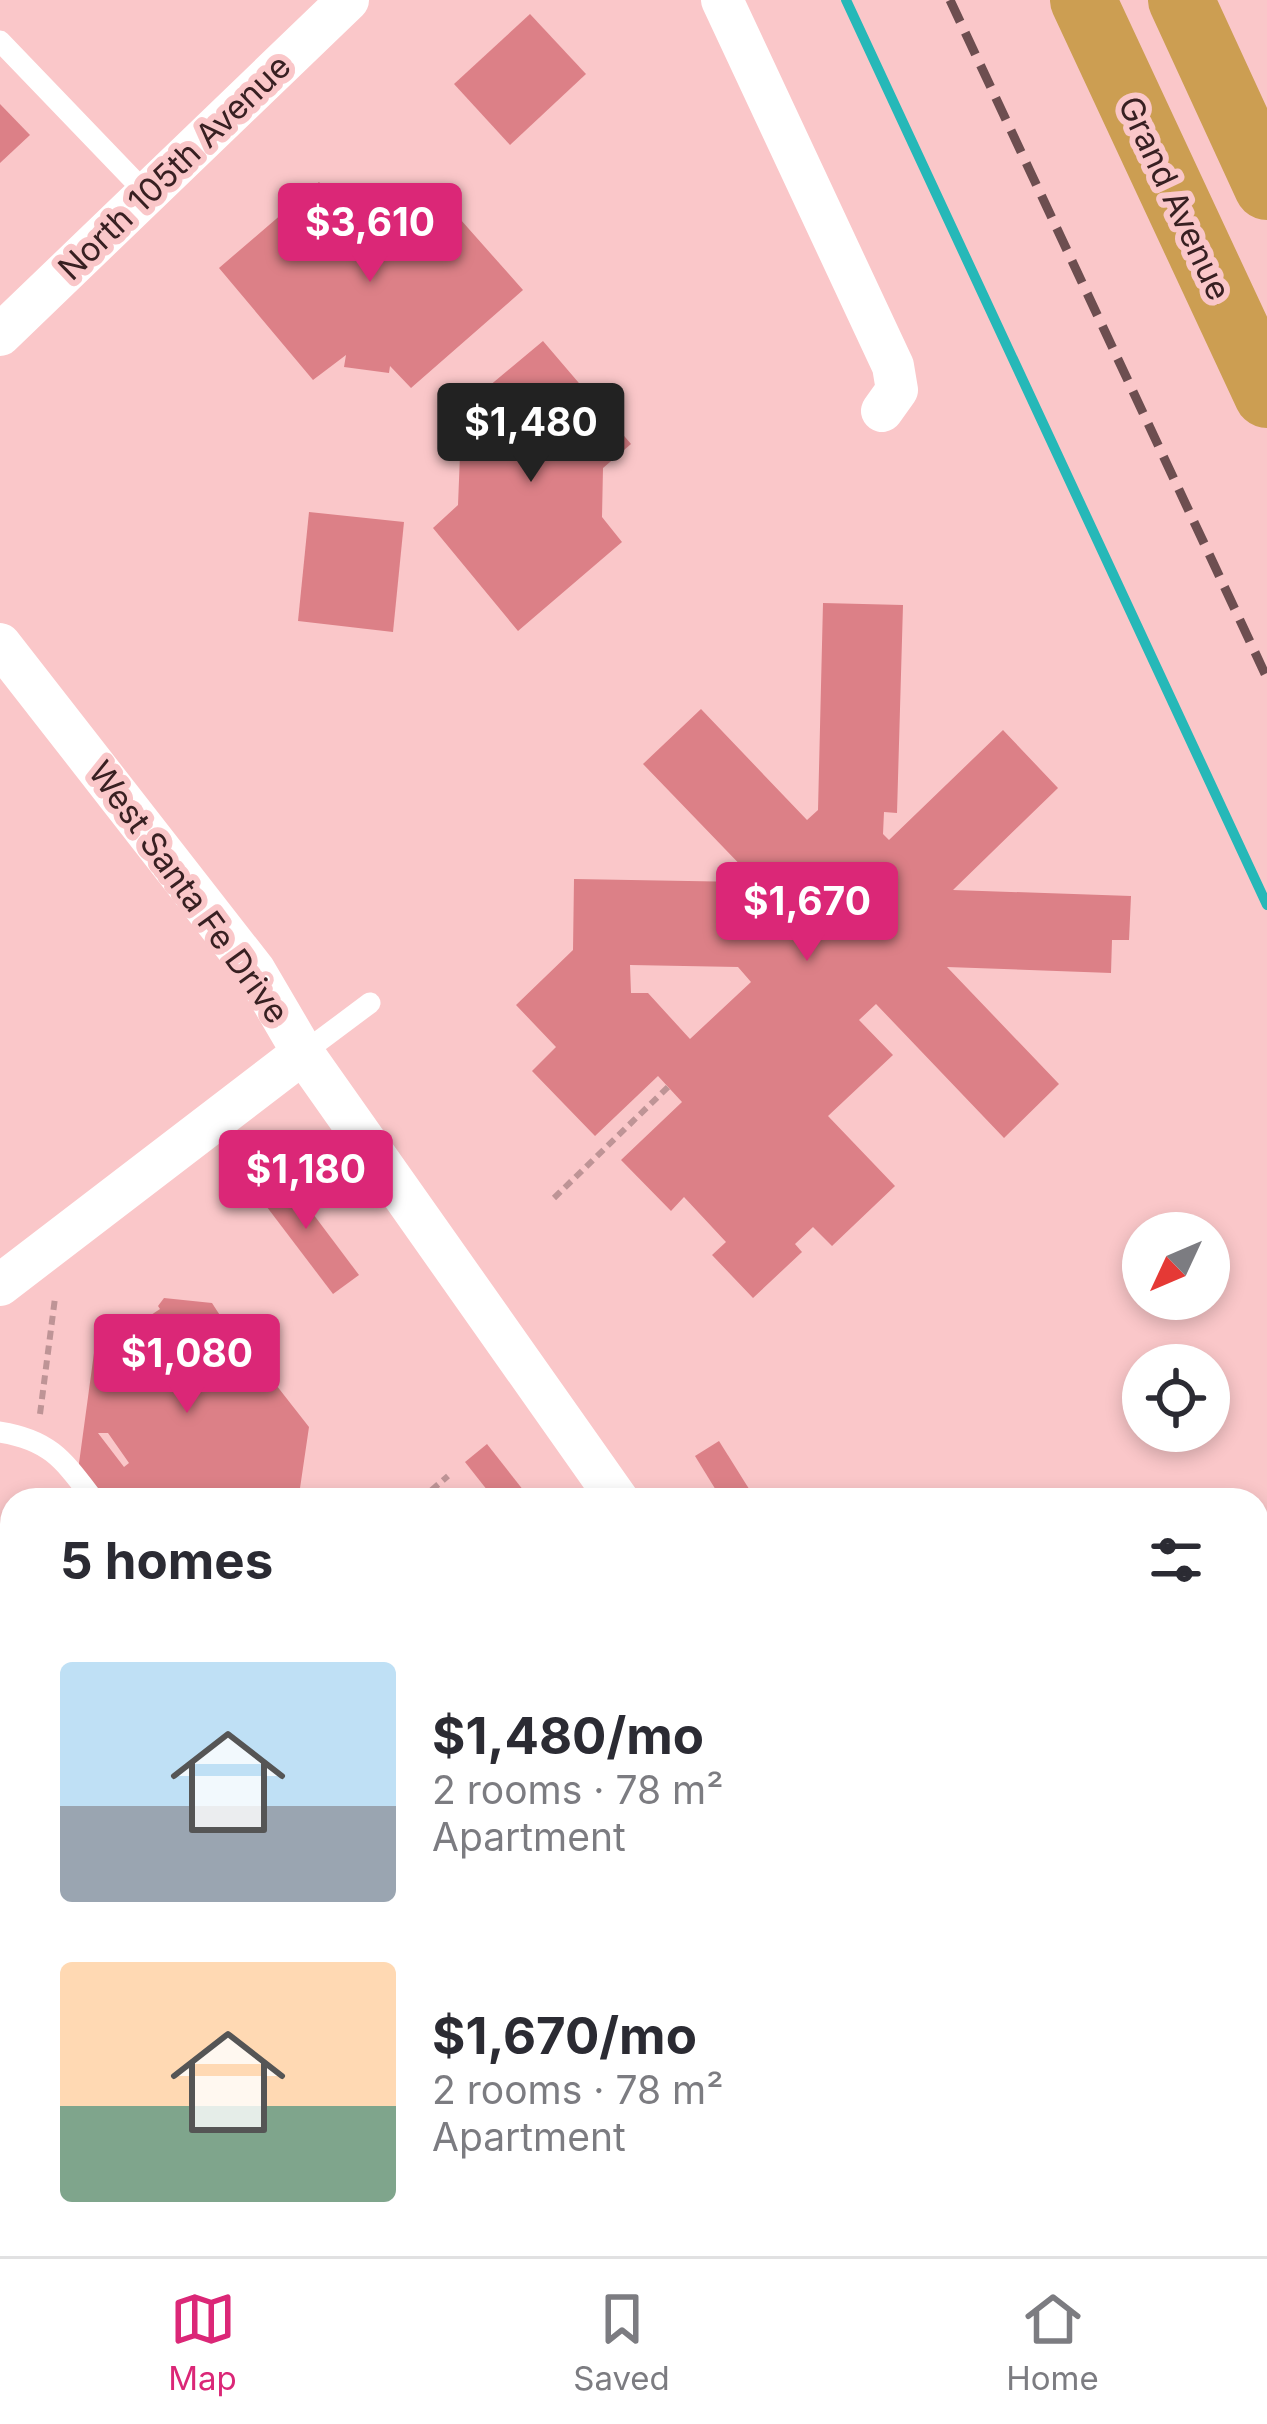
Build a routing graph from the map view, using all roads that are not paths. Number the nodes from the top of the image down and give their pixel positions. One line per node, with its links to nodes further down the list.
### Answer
1 (348, 0): 7 (street, North 105th Avenue)
2 (722, 0): 11 (street)
3 (1083, 0): 8 (highway, Grand Avenue)
4 (1181, 0): 6 (highway)
5 (0, 41): 7 (lane)
6 (1267, 187)
7 (147, 194): 9 (street, North 105th Avenue)
8 (1247, 301): 10 (highway, Grand Avenue)
9 (0, 334)
10 (1267, 395)
11 (882, 410)
12 (0, 644): 14 (street, West Santa Fe Drive)
13 (370, 1003): 14 (lane)
14 (303, 1053): 15 (street); 18 (street, West Santa Fe Drive)
15 (0, 1285)
16 (0, 1432): 17 (lane)
17 (84, 1488)
18 (609, 1488)

